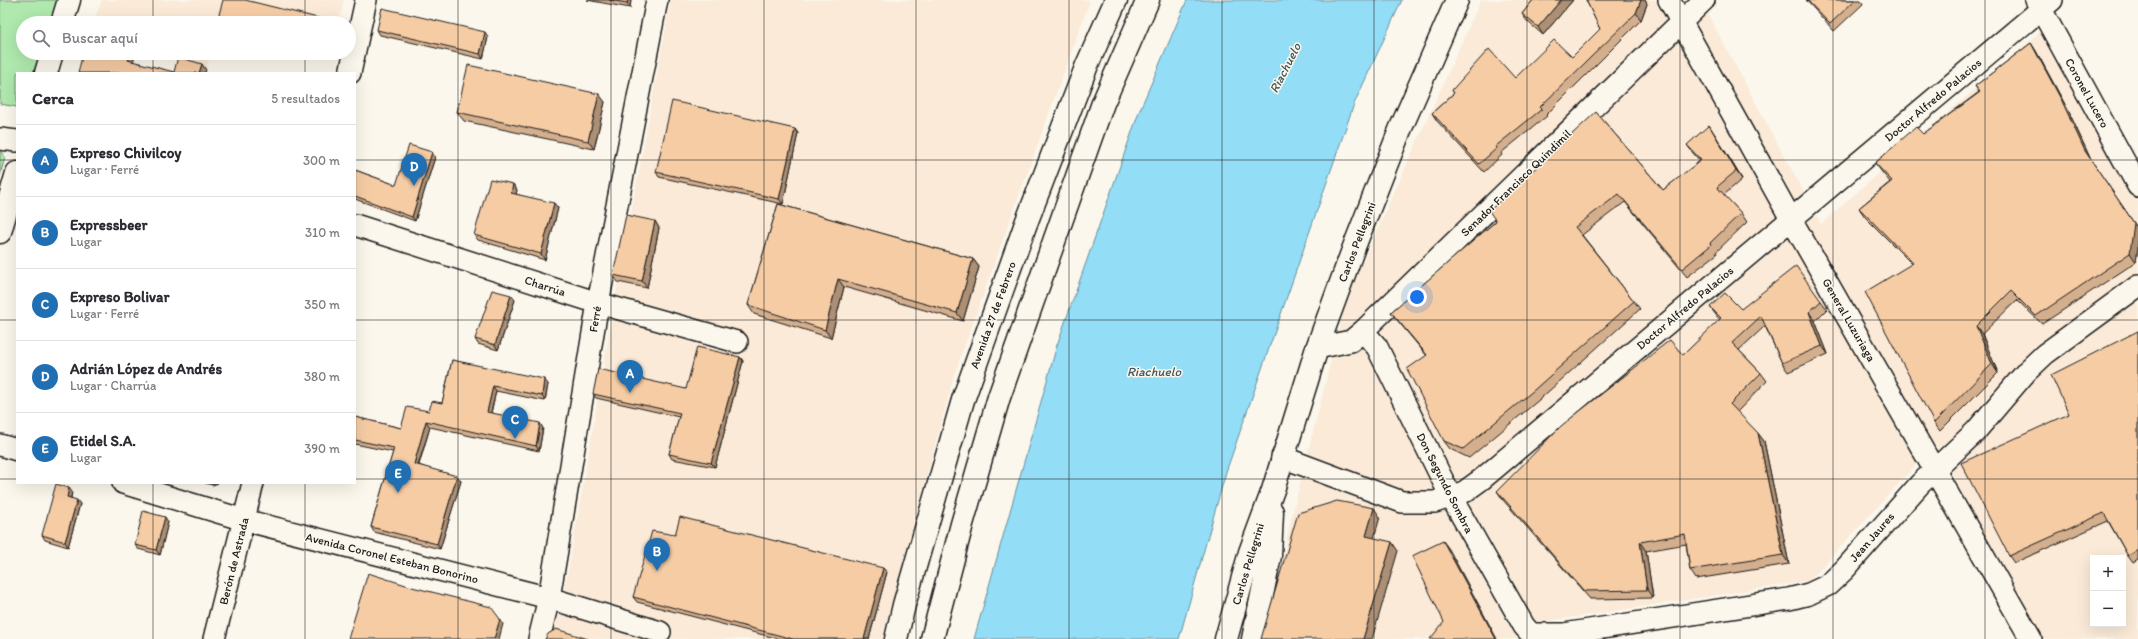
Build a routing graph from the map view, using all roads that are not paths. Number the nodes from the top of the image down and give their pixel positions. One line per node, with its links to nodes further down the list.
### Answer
1 (69, 0): 10 (main road)
2 (366, 0): 12 (street)
3 (657, 0): 25 (street, Ferré)
4 (1116, 0): 43 (main road, Avenida 27 de Febrero)
5 (1148, 0): 44 (main road)
6 (1457, 0): 28 (main road, Carlos Pellegrini)
7 (1669, 0): 11 (street, General Luzuriaga)
8 (1704, 0): 11 (street, Senador Francisco Quindimil)
9 (2043, 3): 20 (street, Coronel Lucero); 21 (street, Doctor Alfredo Palacios)
10 (64, 16)
11 (1681, 23): 21 (street, General Luzuriaga); 26 (street, Senador Francisco Quindimil)
12 (356, 46)
13 (50, 60): 15 (main road)
14 (353, 60): 16 (street)
15 (46, 72)
16 (350, 72)
17 (0, 139): 18 (street)
18 (16, 141)
19 (16, 176): 23 (main road)
20 (2138, 186)
21 (1791, 219): 32 (street, General Luzuriaga); 36 (street, Doctor Alfredo Palacios)
22 (356, 225): 25 (street, Charrúa)
23 (0, 232)
24 (2138, 286): 32 (street, Jean Jaures)
25 (598, 303): 27 (street, Charrúa); 38 (street, Ferré)
26 (1363, 331): 28 (street, Senador Francisco Quindimil); 36 (street, Don Segundo Sombra)
27 (737, 342)
28 (1317, 348): 31 (main road, Carlos Pellegrini)
29 (0, 445): 30 (street)
30 (16, 450)
31 (1282, 457): 35 (main road, Carlos Pellegrini); 36 (street, Doctor Alfredo Palacios)
32 (1935, 469): 40 (street, Jean Jaures); 47 (street, General Luzuriaga)
33 (126, 484): 37 (street, Avenida Coronel Esteban Bonorino)
34 (253, 484): 37 (street, Berón de Astrada)
35 (1273, 490): 45 (main road, Carlos Pellegrini); 46 (main road, Carlos Pellegrini)
36 (1451, 497): 40 (street, Don Segundo Sombra)
37 (244, 520): 38 (street, Avenida Coronel Esteban Bonorino); 41 (street, Berón de Astrada)
38 (549, 598): 39 (street, Avenida Coronel Esteban Bonorino); 42 (street, Ferré)
39 (660, 632)
40 (1531, 634)
41 (214, 639)
42 (539, 639)
43 (896, 639)
44 (932, 639)
45 (1226, 639)
46 (1253, 639)
47 (2031, 639)

